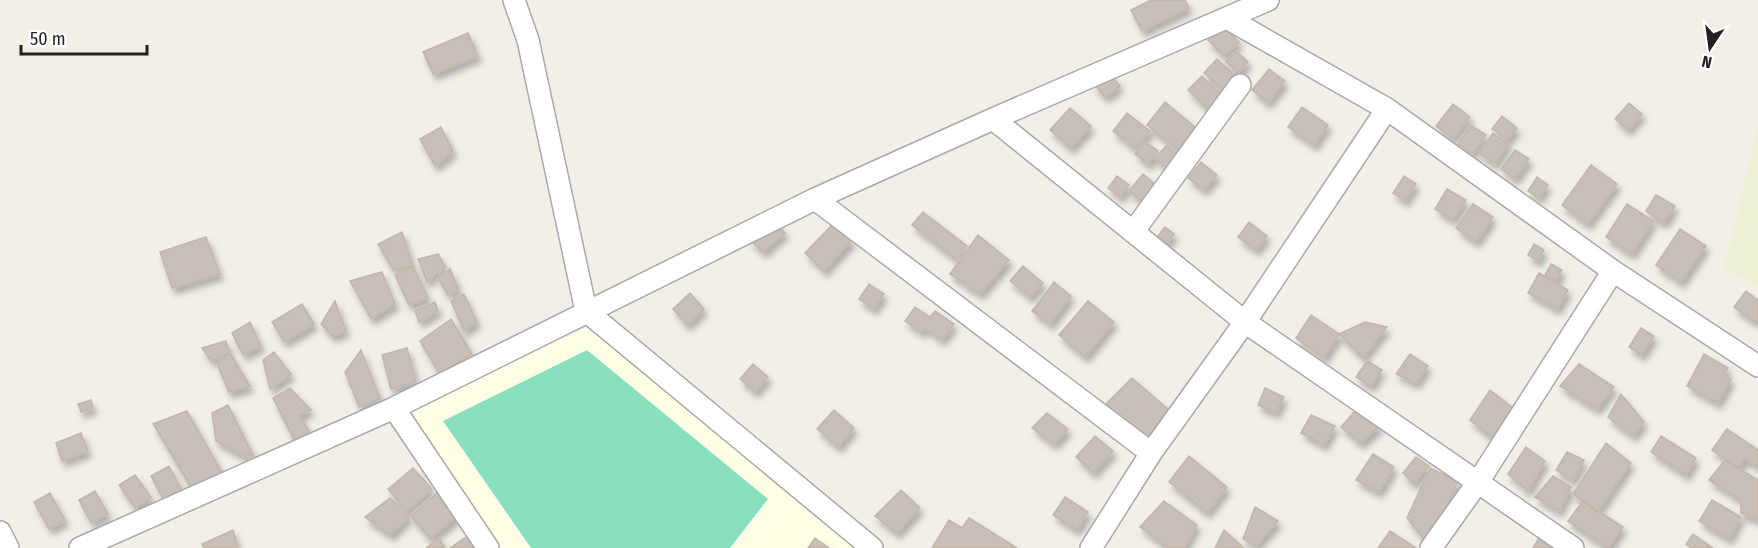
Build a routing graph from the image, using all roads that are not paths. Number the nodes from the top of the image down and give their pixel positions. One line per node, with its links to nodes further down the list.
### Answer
1 (514, 0): 10 (street)
2 (1268, 0): 3 (street)
3 (1227, 18): 5 (street); 6 (street)
4 (1240, 85): 8 (street)
5 (1387, 109): 9 (street); 11 (street)
6 (993, 119): 7 (street); 8 (street)
7 (815, 199): 10 (street); 14 (street)
8 (1133, 232): 11 (street)
9 (1613, 271): 12 (street); 15 (street)
10 (586, 311): 13 (street); 20 (street)
11 (1245, 322): 14 (street); 15 (street)
12 (1758, 366)
13 (394, 408): 18 (street); 19 (street)
14 (1151, 453): 21 (street)
15 (1478, 482): 22 (street); 23 (street)
16 (0, 532): 17 (street)
17 (8, 548)
18 (80, 548)
19 (488, 548)
20 (872, 548)
21 (1091, 548)
22 (1431, 548)
23 (1573, 548)

